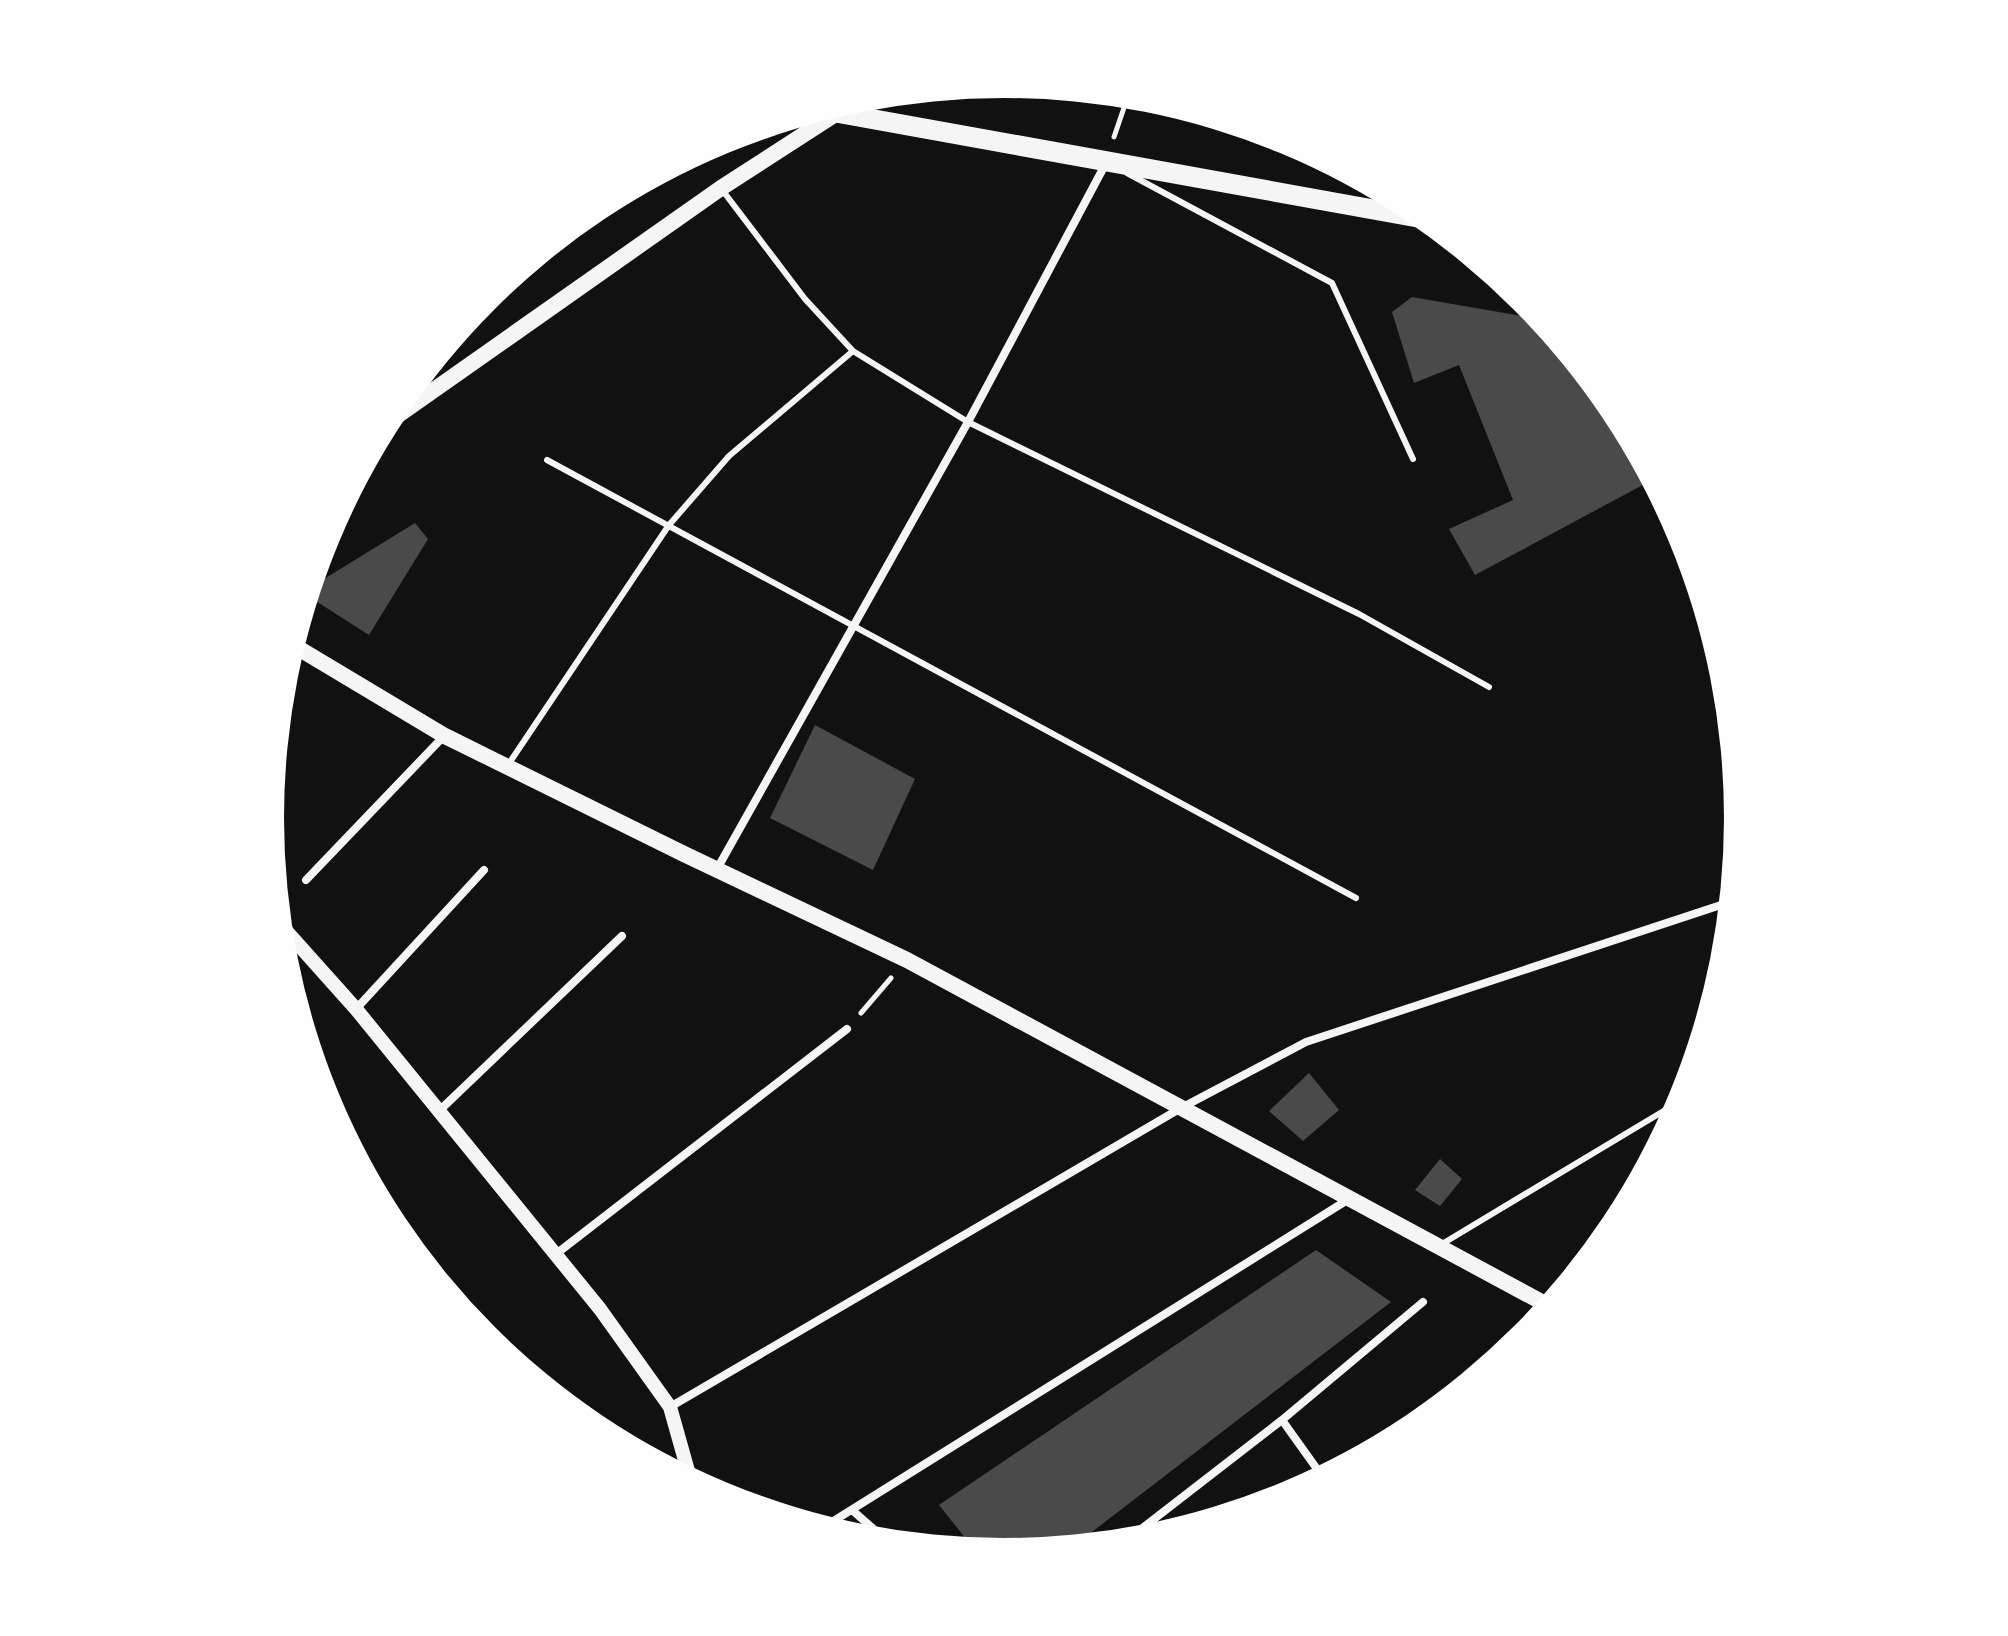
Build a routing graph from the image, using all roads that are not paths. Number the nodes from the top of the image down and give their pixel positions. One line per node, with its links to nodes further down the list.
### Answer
1 (857, 114): 3 (main road)
2 (808, 126): 4 (main road)
3 (1106, 162): 5 (main road); 8 (street); 9 (lane)
4 (721, 188): 6 (lane); 7 (main road)
5 (1395, 214)
6 (853, 351): 8 (lane); 11 (lane)
7 (417, 402)
8 (968, 422): 12 (street); 14 (lane)
9 (1413, 459)
10 (547, 460): 11 (lane)
11 (669, 525): 12 (lane); 16 (lane)
12 (854, 625): 18 (street); 20 (lane)
13 (304, 652): 15 (main road)
14 (1489, 687)
15 (445, 736): 16 (main road); 19 (street)
16 (506, 768): 18 (main road)
17 (484, 870): 24 (street)
18 (717, 870): 26 (main road)
19 (306, 880)
20 (1356, 898)
21 (1719, 906): 26 (street)
22 (622, 936): 27 (street)
23 (295, 941): 24 (street)
24 (356, 1009): 27 (street)
25 (847, 1029): 31 (street)
26 (1181, 1108): 29 (main road); 34 (street)
27 (439, 1111): 31 (street)
28 (1660, 1113): 30 (lane)
29 (1349, 1198): 30 (main road); 38 (street)
30 (1438, 1246): 32 (main road)
31 (556, 1254): 34 (street)
32 (1538, 1300)
33 (1423, 1302): 35 (street)
34 (670, 1407): 36 (street)
35 (1282, 1420): 37 (street); 40 (street)
36 (686, 1464)
37 (1316, 1467)
38 (852, 1510): 39 (street); 41 (street)
39 (839, 1518)
40 (1149, 1523)
41 (869, 1525)

